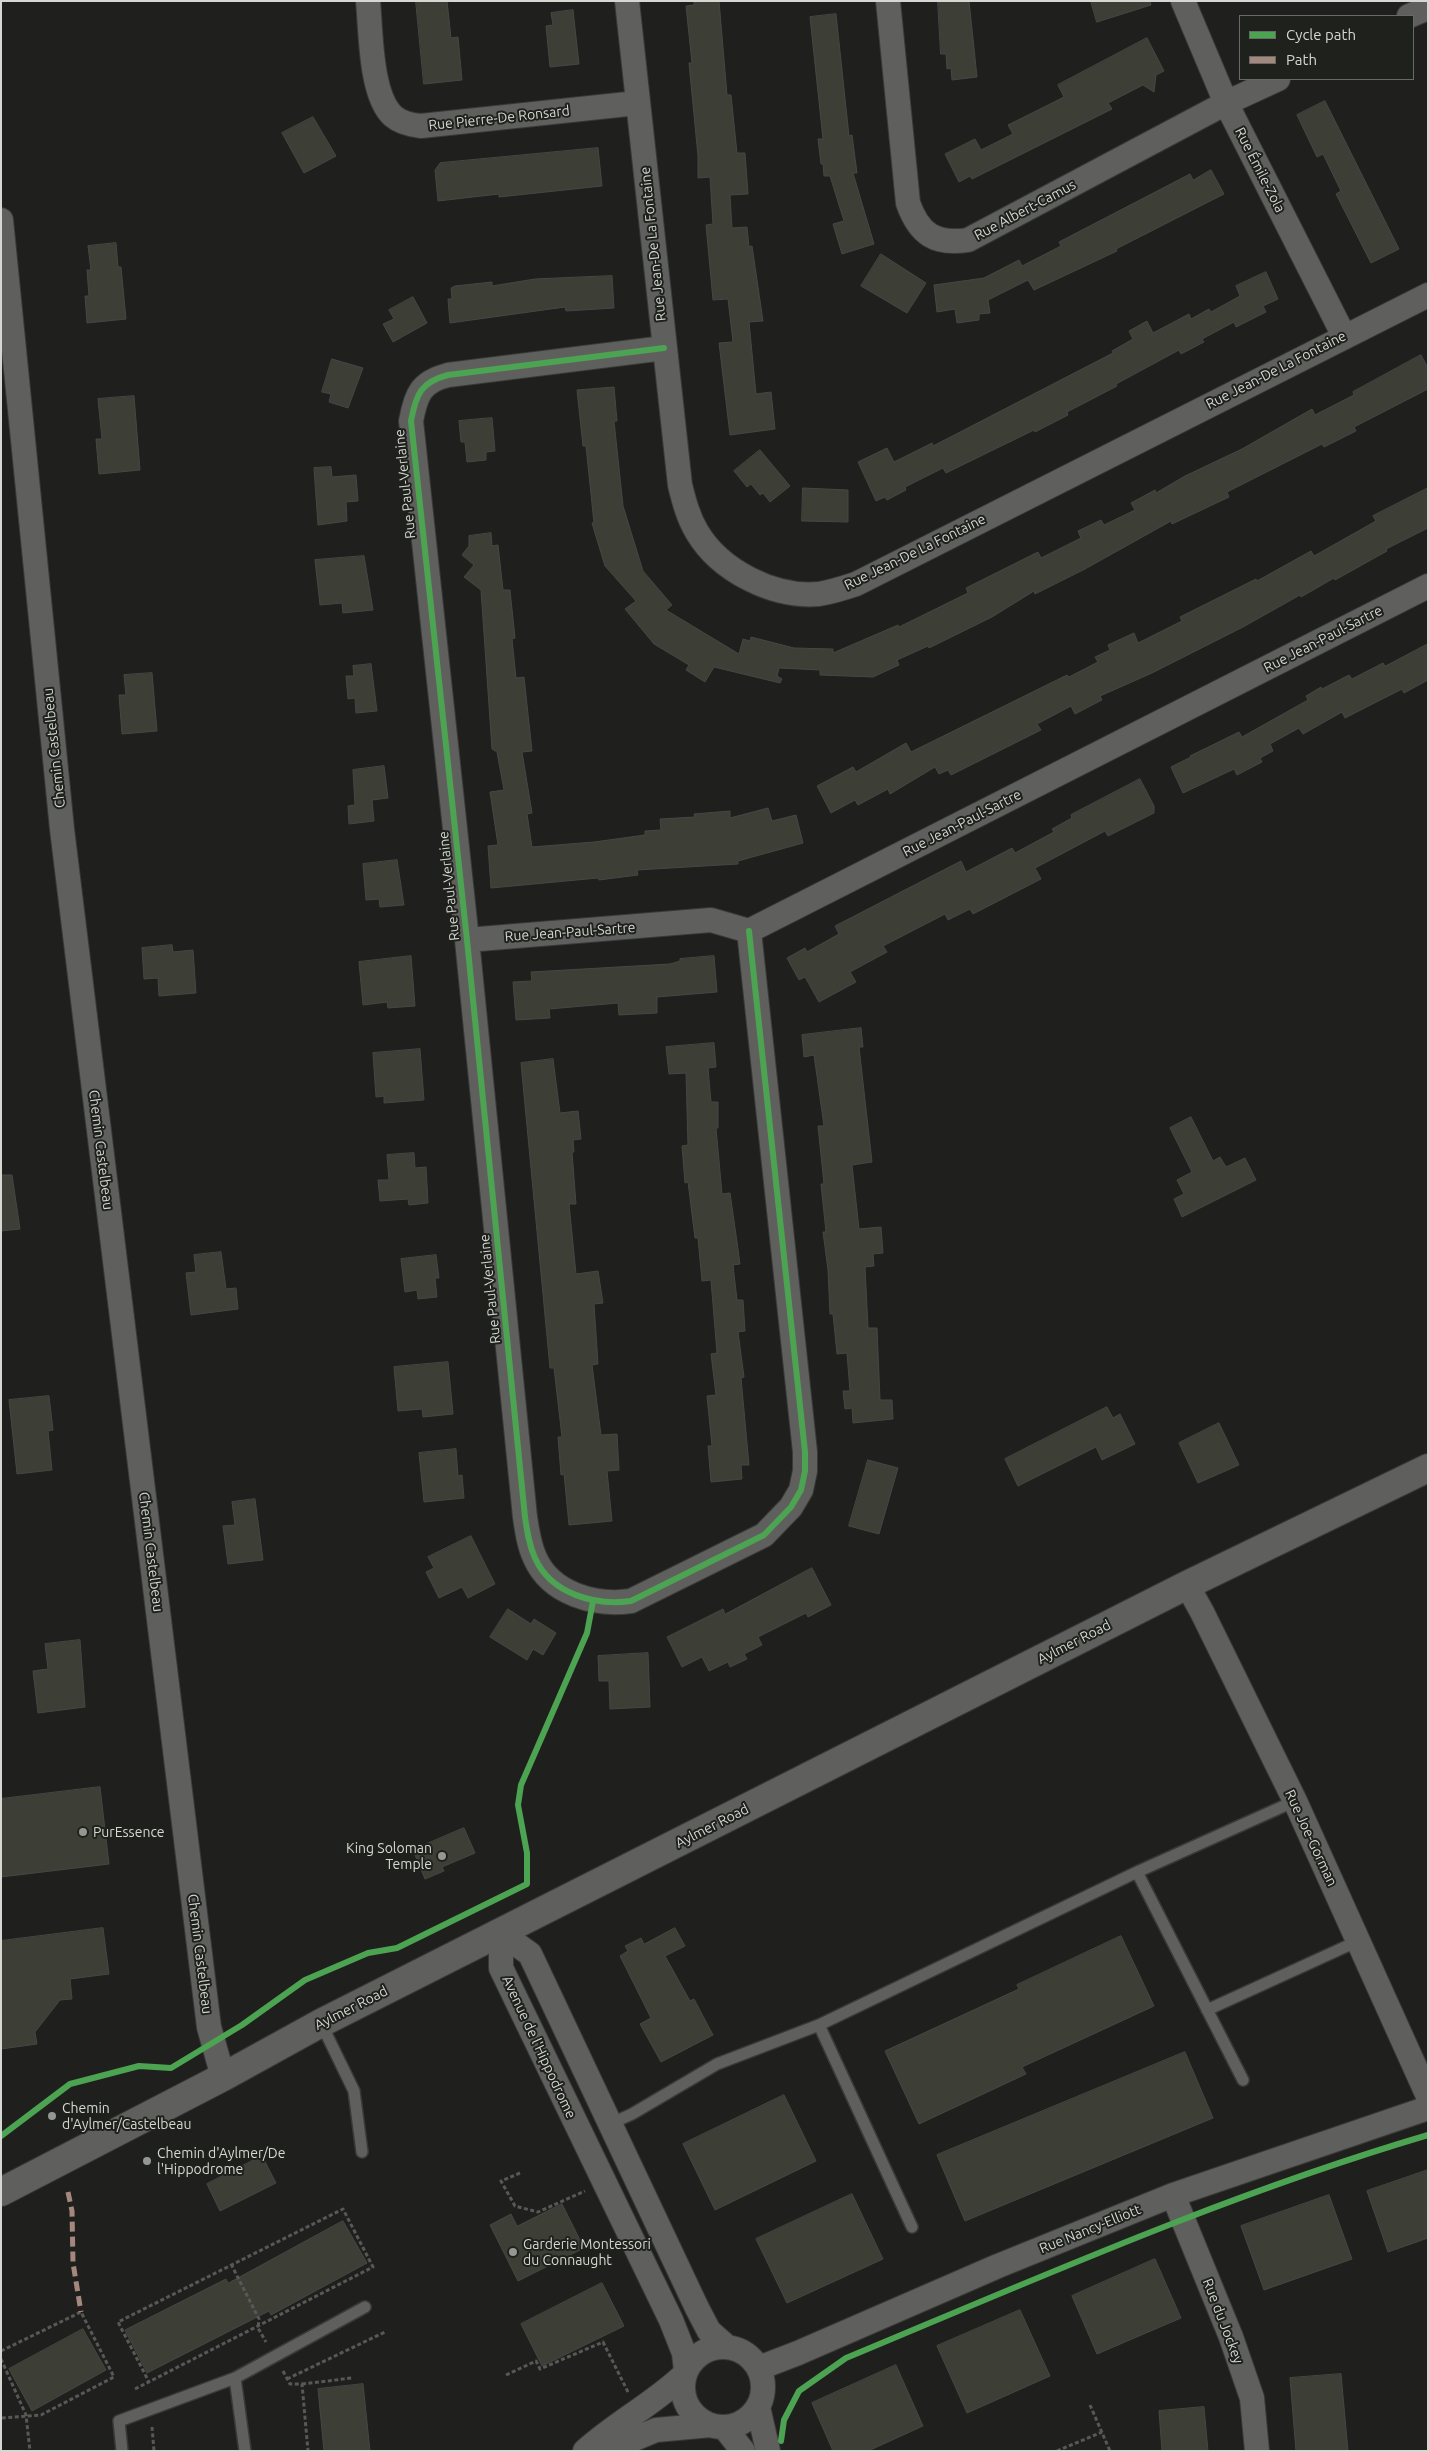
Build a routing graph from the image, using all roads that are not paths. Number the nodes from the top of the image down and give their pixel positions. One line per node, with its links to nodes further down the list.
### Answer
1 (368, 1): 8 (street, Rue Pierre-De Ronsard)
2 (627, 1): 8 (street, Rue Jean-De La Fontaine)
3 (888, 1): 9 (street, Rue Albert-Camus)
4 (1183, 1): 9 (street, Rue Émile-Zola)
5 (1428, 8): 6 (street)
6 (1412, 15)
7 (1276, 80): 9 (street, Rue Albert-Camus)
8 (637, 103): 13 (street, Rue Jean-De La Fontaine)
9 (1226, 103): 12 (street, Rue Émile-Zola)
10 (1, 220): 26 (street, Chemin Castelbeau)
11 (1428, 294): 12 (street, Rue Jean-De La Fontaine)
12 (1344, 336): 13 (street, Rue Jean-De La Fontaine)
13 (664, 348): 16 (street, Rue Paul-Verlaine)
14 (1428, 586): 15 (street, Rue Jean-Paul-Sartre)
15 (750, 931): 16 (street, Rue Jean-Paul-Sartre); 16 (street, Rue Paul-Verlaine)
16 (467, 940)
17 (1428, 1468): 18 (main road, Aylmer Road)
18 (1186, 1585): 19 (street, Rue Joe-Gorman); 21 (main road, Aylmer Road)
19 (1295, 1800): 20 (lane); 22 (street, Rue Joe-Gorman)
20 (1137, 1872): 23 (lane); 25 (lane)
21 (501, 1933): 24 (main road, Aylmer Road); 30 (street); 38 (street, Avenue de l'Hippodrome)
22 (1358, 1941): 23 (lane); 28 (street, Rue Joe-Gorman)
23 (1207, 2010): 27 (lane)
24 (321, 2023): 26 (main road, Aylmer Road); 31 (lane)
25 (819, 2025): 30 (lane); 34 (lane)
26 (223, 2077): 32 (main road, Aylmer Road)
27 (1243, 2080)
28 (1428, 2096)
29 (1428, 2108): 33 (street, Rue Nancy-Elliott)
30 (610, 2124): 36 (street)
31 (362, 2152)
32 (1, 2192)
33 (1173, 2195): 37 (street, Rue Nancy-Elliott); 48 (street, Rue du Jockey)
34 (912, 2227)
35 (365, 2307): 39 (lane)
36 (726, 2346): 37 (street); 38 (street)
37 (759, 2368): 40 (street)
38 (686, 2372): 41 (street); 44 (street)
39 (234, 2378): 42 (lane); 43 (lane)
40 (758, 2406): 41 (street); 47 (street)
41 (718, 2426): 45 (street); 46 (street)
42 (122, 2451)
43 (245, 2451)
44 (586, 2451)
45 (605, 2451)
46 (743, 2451)
47 (768, 2451)
48 (1257, 2451)

